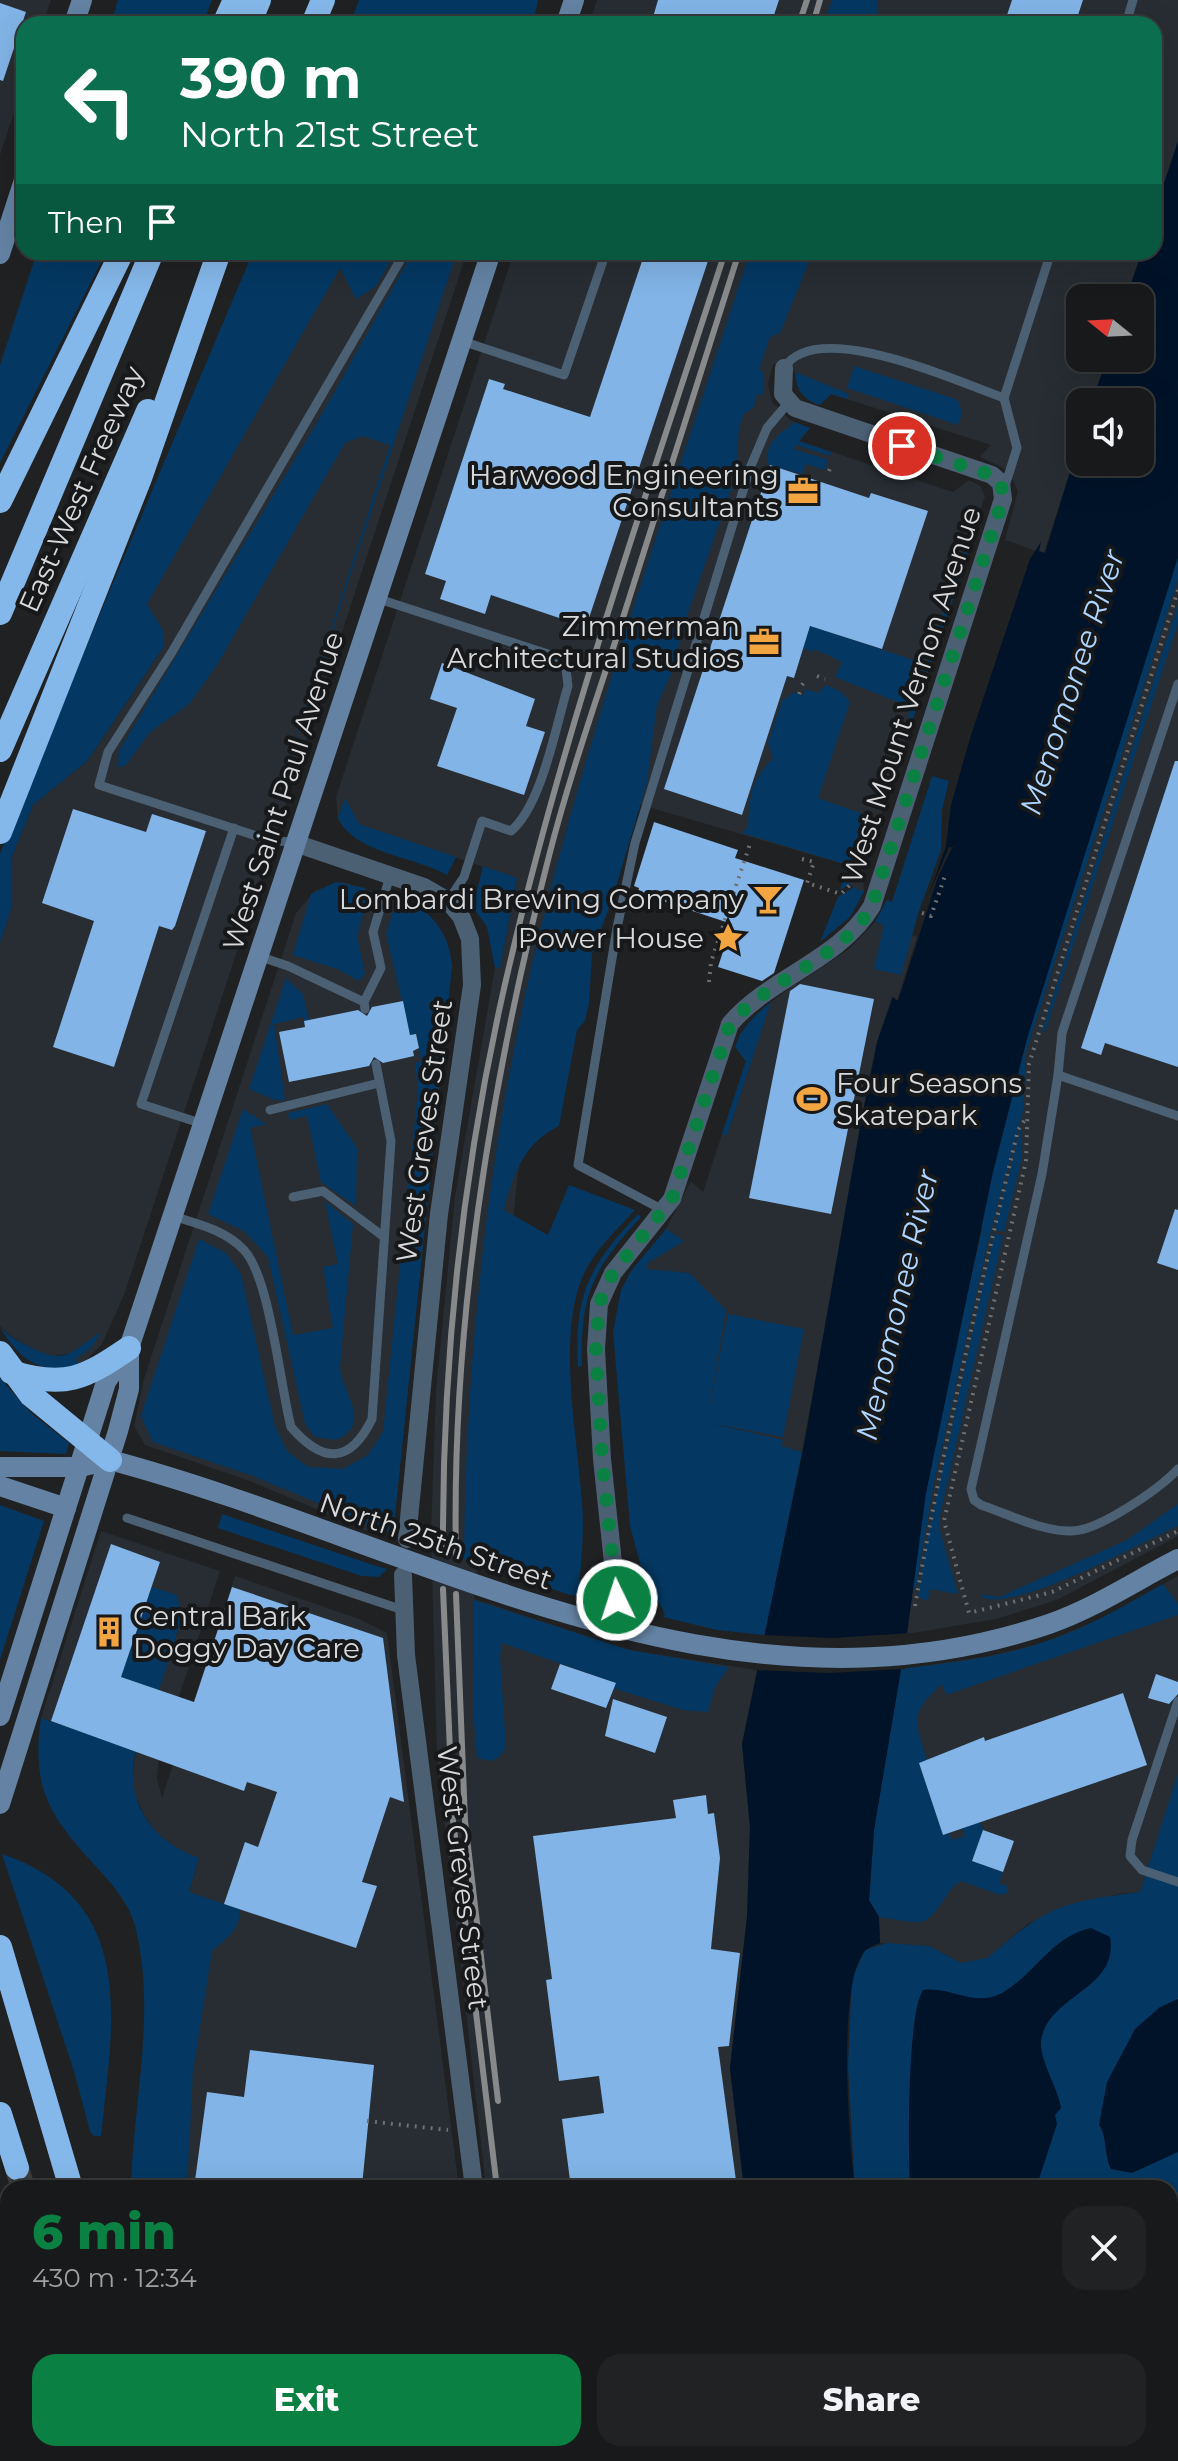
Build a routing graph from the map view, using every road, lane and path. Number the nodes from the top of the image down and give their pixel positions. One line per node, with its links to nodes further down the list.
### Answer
1 (16, 205): 2 (street)
2 (0, 254)
3 (118, 260): 16 (highway)
4 (149, 260): 18 (highway, East-West Freeway)
5 (214, 260): 22 (highway, East-West Freeway)
6 (215, 260): 24 (highway)
7 (400, 260): 23 (lane)
8 (488, 260): 11 (street, West Saint Paul Avenue)
9 (603, 260): 11 (lane)
10 (1048, 260): 13 (lane)
11 (462, 341): 17 (street, West Saint Paul Avenue)
12 (784, 368): 13 (lane); 14 (street)
13 (1004, 398): 15 (lane)
14 (789, 402): 15 (street); 43 (lane)
15 (1003, 491): 43 (street, West Mount Vernon Avenue)
16 (0, 501)
17 (376, 598): 25 (street, West Saint Paul Avenue); 31 (lane)
18 (0, 613)
19 (817, 676): 20 (path)
20 (825, 679)
21 (1178, 684): 36 (lane)
22 (0, 750)
23 (234, 828): 25 (lane); 41 (lane)
24 (0, 832)
25 (295, 843): 28 (street); 33 (street, West Saint Paul Avenue)
26 (750, 844): 34 (path)
27 (802, 859): 30 (path)
28 (391, 873): 31 (street); 33 (lane)
29 (946, 873): 32 (path)
30 (853, 882)
31 (448, 901): 59 (street, West Greves Street)
32 (922, 913)
33 (258, 956): 41 (street, West Saint Paul Avenue)
34 (709, 982)
35 (376, 1064): 37 (lane)
36 (1058, 1075): 39 (lane); 54 (lane)
37 (379, 1083): 38 (lane); 47 (lane)
38 (270, 1110)
39 (1178, 1116)
40 (1027, 1117): 45 (path)
41 (203, 1124): 44 (street, West Saint Paul Avenue)
42 (293, 1197): 47 (lane)
43 (664, 1210): 65 (street, West Mount Vernon Avenue)
44 (173, 1216): 47 (lane); 48 (street, West Saint Paul Avenue)
45 (994, 1232): 46 (path); 63 (path)
46 (1008, 1235)
47 (384, 1237)
48 (129, 1348): 49 (highway); 50 (street, West Saint Paul Avenue); 51 (street, West Saint Paul Avenue)
49 (6, 1362): 50 (highway)
50 (88, 1440): 51 (highway); 53 (street, West Saint Paul Avenue)
51 (110, 1460): 53 (street); 65 (street, North 25th Street); 68 (street, West Saint Paul Avenue)
52 (0, 1467): 53 (street)
53 (80, 1467): 56 (street, West Saint Paul Avenue)
54 (1178, 1469)
55 (0, 1486): 56 (street)
56 (66, 1508): 67 (street, West Saint Paul Avenue)
57 (127, 1518): 64 (lane)
58 (1178, 1531): 60 (path)
59 (407, 1539)
60 (1158, 1541)
61 (1176, 1566): 65 (street, North 25th Street)
62 (403, 1575): 64 (street, West Greves Street)
63 (915, 1606)
64 (403, 1610): 76 (street, West Greves Street)
65 (613, 1629)
66 (1178, 1701): 69 (lane)
67 (0, 1716)
68 (0, 1804)
69 (1178, 1882)
70 (0, 1947): 75 (highway)
71 (0, 2114): 74 (highway)
72 (367, 2121): 73 (path)
73 (448, 2130)
74 (17, 2168)
75 (69, 2180)
76 (473, 2180)

